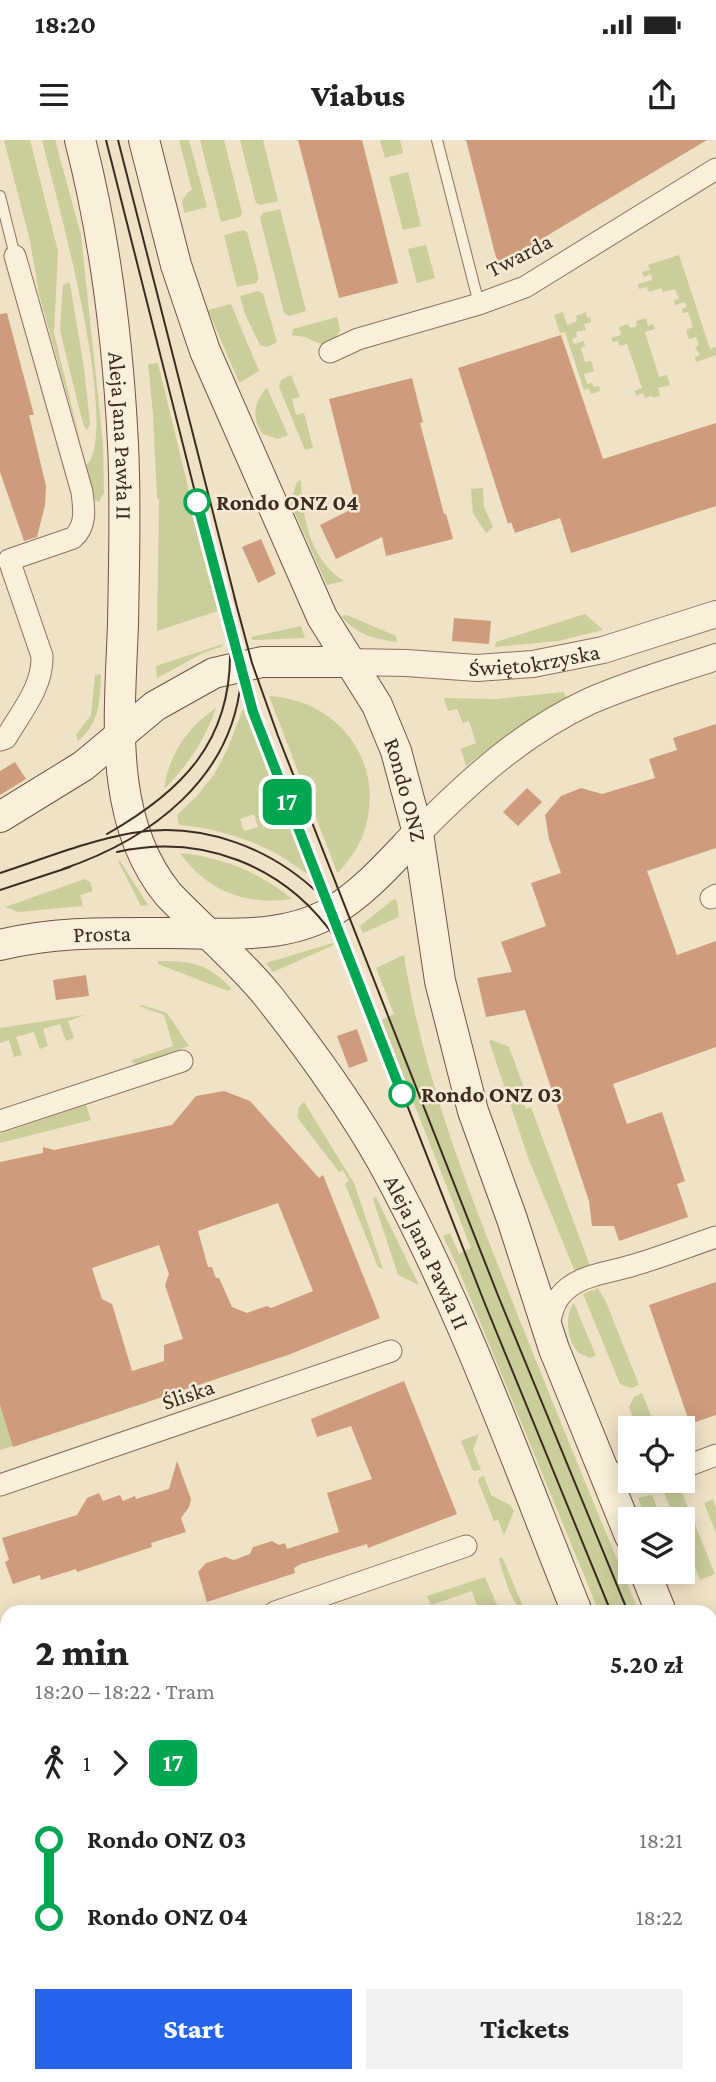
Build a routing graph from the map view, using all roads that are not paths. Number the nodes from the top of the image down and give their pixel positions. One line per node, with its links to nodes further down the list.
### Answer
1 (80, 140): 12 (main road, Aleja Jana Pawła II)
2 (144, 140): 11 (main road)
3 (437, 140): 7 (lane)
4 (716, 169): 7 (street, Twarda)
5 (0, 196): 6 (lane)
6 (15, 256): 13 (street)
7 (479, 304): 8 (street, Twarda)
8 (330, 352)
9 (716, 614): 11 (street, Świętokrzyska)
10 (716, 657): 15 (street, Świętokrzyska)
11 (348, 662): 12 (main road); 15 (main road, Rondo ONZ)
12 (120, 734): 14 (main road); 16 (main road)
13 (0, 740)
14 (0, 817)
15 (418, 833): 16 (main road, Rondo ONZ); 21 (main road)
16 (207, 933): 17 (main road, Prosta); 32 (main road, Aleja Jana Pawła II)
17 (0, 945)
18 (182, 1061): 19 (street)
19 (0, 1121)
20 (716, 1237): 21 (street)
21 (548, 1331): 25 (main road)
22 (391, 1351): 27 (street, Śliska)
23 (716, 1455): 24 (street)
24 (695, 1463)
25 (601, 1466): 26 (street); 28 (main road)
26 (618, 1475)
27 (0, 1485)
28 (618, 1507)
29 (466, 1546): 31 (street)
30 (650, 1584): 33 (main road)
31 (295, 1605)
32 (574, 1605)
33 (658, 1605)

